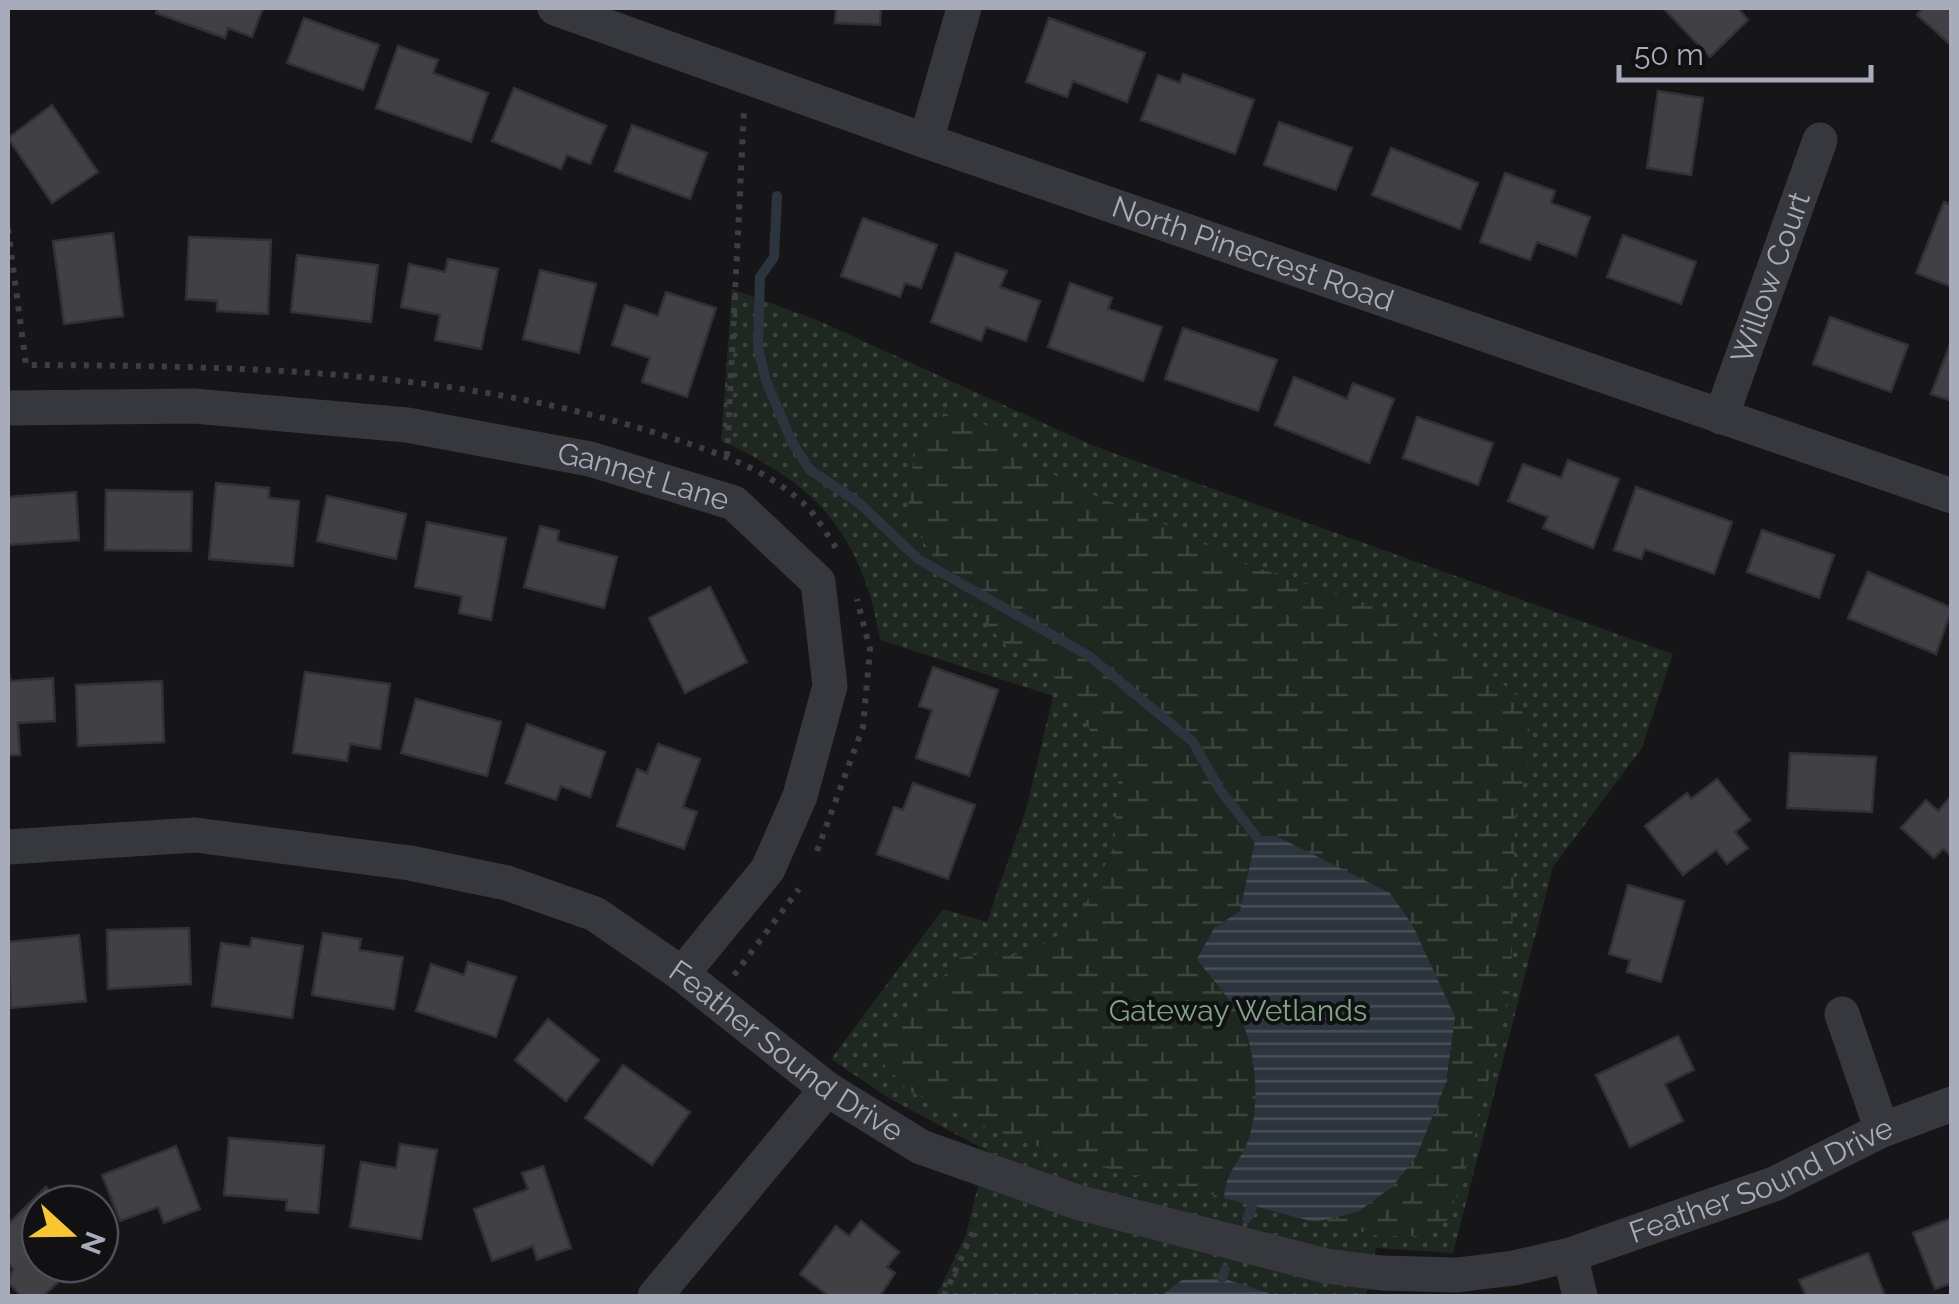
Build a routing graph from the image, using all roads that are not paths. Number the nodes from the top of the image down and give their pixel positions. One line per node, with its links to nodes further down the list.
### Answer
1 (555, 8): 4 (street, North Pinecrest Road)
2 (964, 8): 4 (street)
3 (1820, 140): 6 (street, Willow Court)
4 (926, 141): 6 (street, North Pinecrest Road)
5 (8, 408): 9 (street, Gannet Lane)
6 (1721, 417): 7 (street, North Pinecrest Road)
7 (1952, 496)
8 (8, 848): 9 (street, Feather Sound Drive)
9 (682, 974): 11 (street, Feather Sound Drive)
10 (1842, 1014): 13 (street)
11 (827, 1089): 14 (street, Feather Sound Drive); 15 (street)
12 (1952, 1104): 13 (street, Feather Sound Drive)
13 (1882, 1130): 14 (street, Feather Sound Drive)
14 (1570, 1255): 16 (street)
15 (655, 1296)
16 (1580, 1296)

